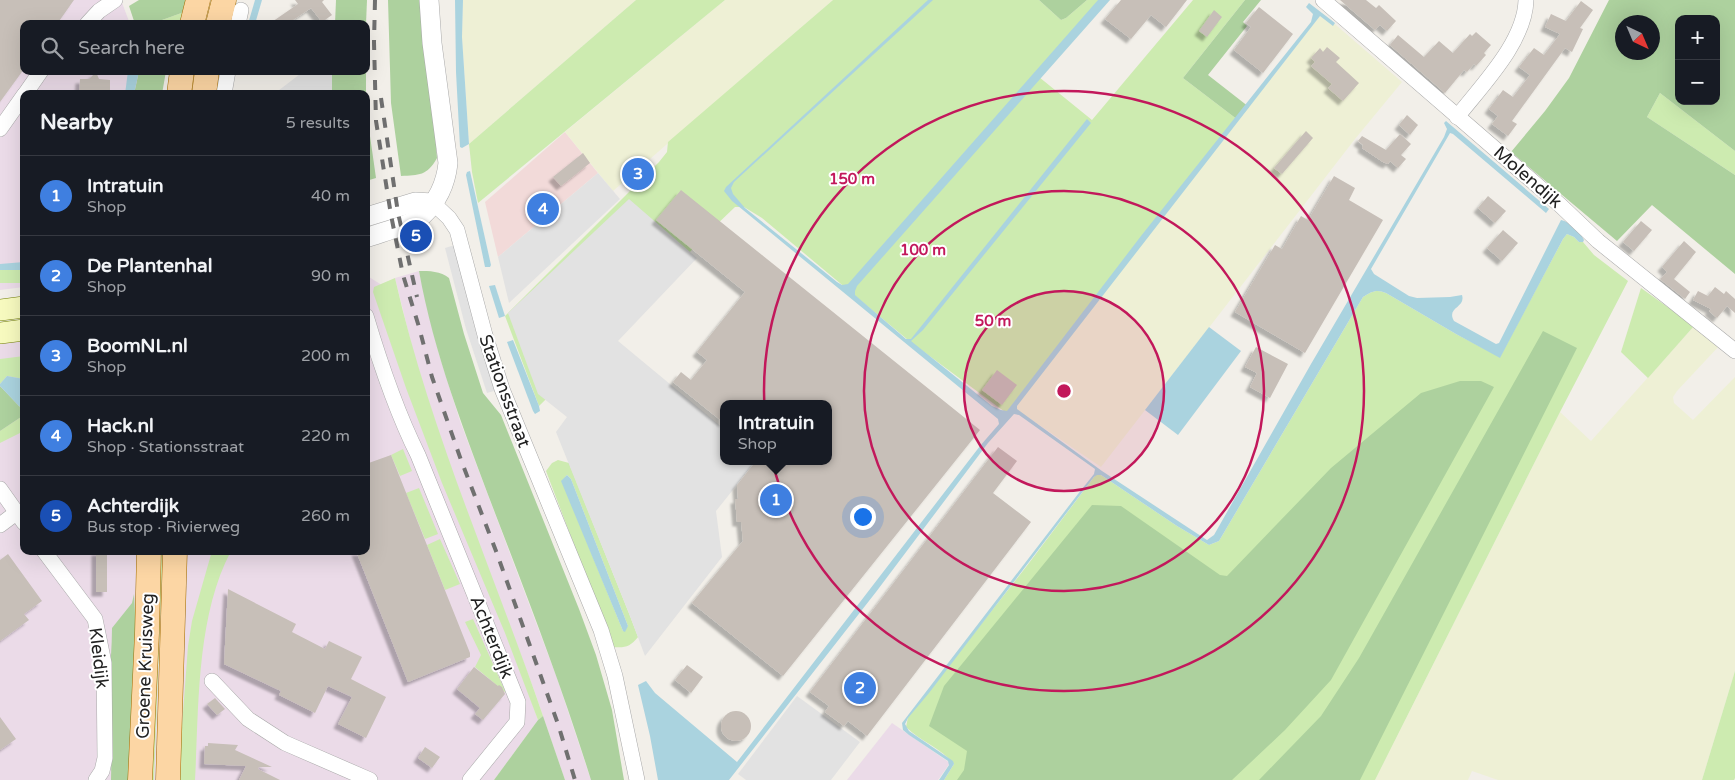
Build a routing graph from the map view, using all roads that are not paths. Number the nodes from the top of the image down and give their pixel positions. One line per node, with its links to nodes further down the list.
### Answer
1 (115, 0): 7 (street)
2 (198, 0): 8 (main road)
3 (429, 0): 21 (street)
4 (1323, 0): 19 (street, Molendijk)
5 (1526, 0): 19 (street)
6 (234, 11): 9 (main road)
7 (91, 20)
8 (193, 20)
9 (223, 20)
10 (38, 75): 14 (street)
11 (181, 75): 15 (main road)
12 (206, 75): 16 (main road)
13 (227, 75): 17 (street)
14 (27, 90)
15 (180, 90)
16 (205, 90)
17 (225, 90)
18 (20, 100): 20 (street)
19 (1457, 117): 29 (street, Molendijk)
20 (0, 129)
21 (433, 203): 22 (street); 23 (street); 42 (street, Stationsstraat)
22 (370, 216)
23 (370, 236)
24 (20, 308): 25 (main road)
25 (0, 310)
26 (370, 329): 41 (street, Achterdijk)
27 (20, 330): 28 (main road)
28 (0, 333)
29 (1735, 351)
30 (0, 489): 31 (street)
31 (20, 518): 32 (street)
32 (0, 525)
33 (47, 555): 37 (street, Kleidijk)
34 (149, 555): 38 (main road, Groene Kruisweg)
35 (175, 555): 39 (main road, Groene Kruisweg)
36 (212, 681): 40 (street)
37 (96, 780)
38 (140, 780)
39 (168, 780)
40 (370, 780)
41 (470, 780)
42 (637, 780)

